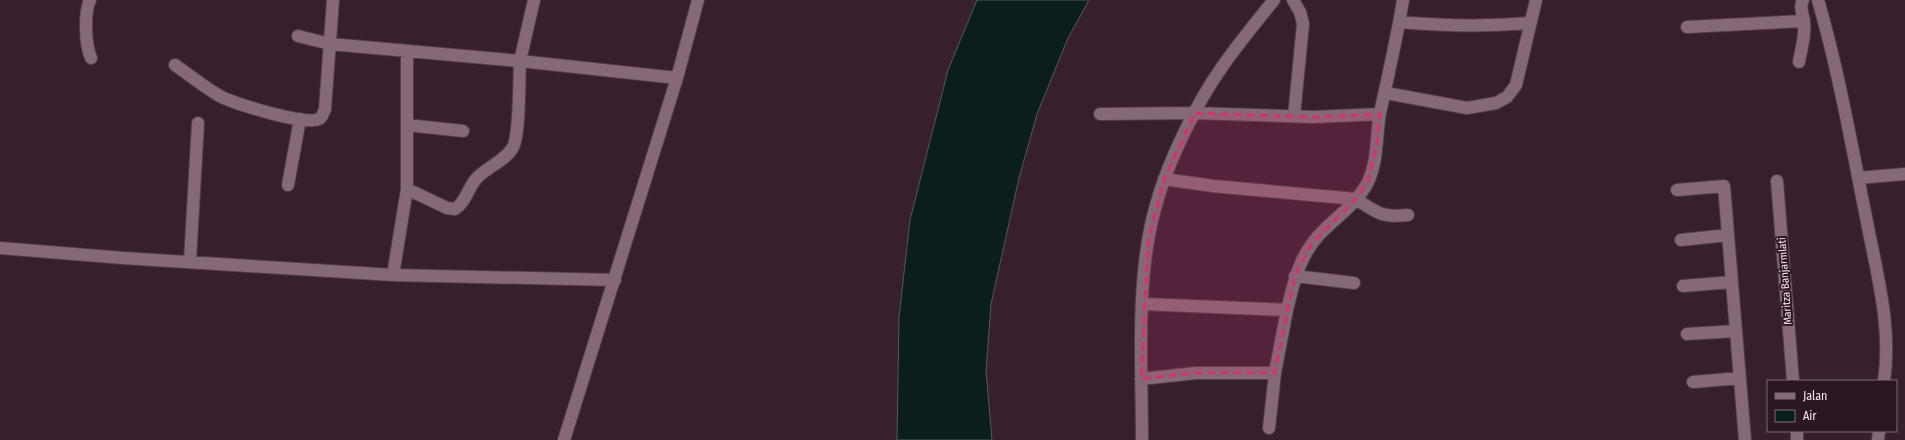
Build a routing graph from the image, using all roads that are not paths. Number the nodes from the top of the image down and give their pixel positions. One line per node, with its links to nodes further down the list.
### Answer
1 (90, 0): 18 (street)
2 (333, 0): 16 (street)
3 (534, 0): 19 (street)
4 (698, 0): 22 (street)
5 (1274, 0): 24 (street)
6 (1293, 0): 27 (street)
7 (1402, 0): 12 (street)
8 (1536, 0): 13 (street)
9 (1803, 0): 11 (street)
10 (1818, 0): 33 (street)
11 (1804, 21): 14 (street); 20 (street)
12 (1400, 22): 13 (street); 23 (street)
13 (1530, 23): 23 (street)
14 (1687, 28)
15 (298, 36): 16 (street)
16 (330, 44): 17 (street); 28 (street)
17 (407, 51): 19 (street); 30 (street)
18 (91, 58)
19 (520, 60): 22 (street); 37 (street)
20 (1799, 62)
21 (175, 65): 28 (street)
22 (677, 78): 47 (street)
23 (1386, 93): 26 (street)
24 (1195, 113): 25 (street); 27 (street); 34 (street)
25 (1100, 114)
26 (1380, 114): 27 (street); 39 (street)
27 (1294, 116)
28 (300, 119): 36 (street)
29 (198, 123): 44 (street)
30 (407, 125): 31 (street); 37 (street)
31 (463, 131)
32 (1905, 174): 33 (street)
33 (1858, 178): 59 (street)
34 (1164, 179): 39 (street); 51 (street)
35 (1777, 181): 58 (street, Maritza Banjarmlati)
36 (288, 185)
37 (407, 190): 45 (street)
38 (1677, 190): 41 (street)
39 (1356, 199): 40 (street); 46 (street)
40 (1408, 215)
41 (1728, 235): 42 (street); 48 (street)
42 (1681, 240)
43 (0, 248): 44 (street)
44 (190, 261): 45 (street)
45 (393, 275): 47 (street)
46 (1295, 276): 49 (street); 52 (street)
47 (615, 280): 62 (street)
48 (1732, 282): 50 (street); 53 (street)
49 (1354, 283)
50 (1683, 286)
51 (1143, 304): 52 (street); 57 (street)
52 (1287, 310): 55 (street)
53 (1736, 331): 54 (street); 56 (street)
54 (1687, 334)
55 (1275, 373): 57 (street); 61 (street)
56 (1740, 378): 60 (street); 64 (street)
57 (1141, 379): 63 (street)
58 (1793, 380)
59 (1884, 380)
60 (1694, 382)
61 (1269, 428)
62 (564, 440)
63 (1142, 440)
64 (1745, 440)

